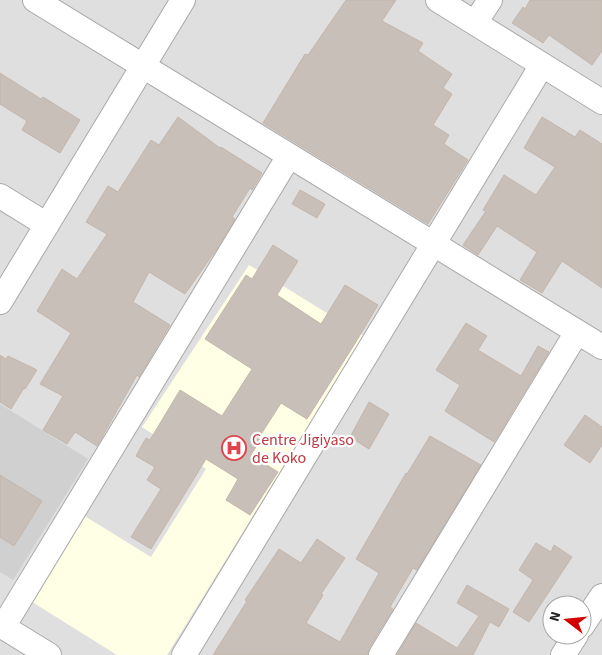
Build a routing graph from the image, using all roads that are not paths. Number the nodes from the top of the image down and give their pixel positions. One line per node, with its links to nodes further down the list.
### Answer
1 (34, 0): 7 (street)
2 (184, 0): 7 (street)
3 (438, 0): 5 (street)
4 (490, 0): 5 (street)
5 (475, 23): 6 (street)
6 (542, 65): 8 (street); 12 (street)
7 (143, 66): 9 (street); 11 (street)
8 (602, 102)
9 (289, 156): 12 (street); 17 (street)
10 (0, 196): 11 (street)
11 (47, 224): 13 (street)
12 (434, 244): 14 (street); 19 (street)
13 (0, 302)
14 (593, 335): 20 (street)
15 (602, 596): 16 (street)
16 (592, 611)
17 (2, 626): 18 (street)
18 (49, 655)
19 (184, 655)
20 (381, 655)

